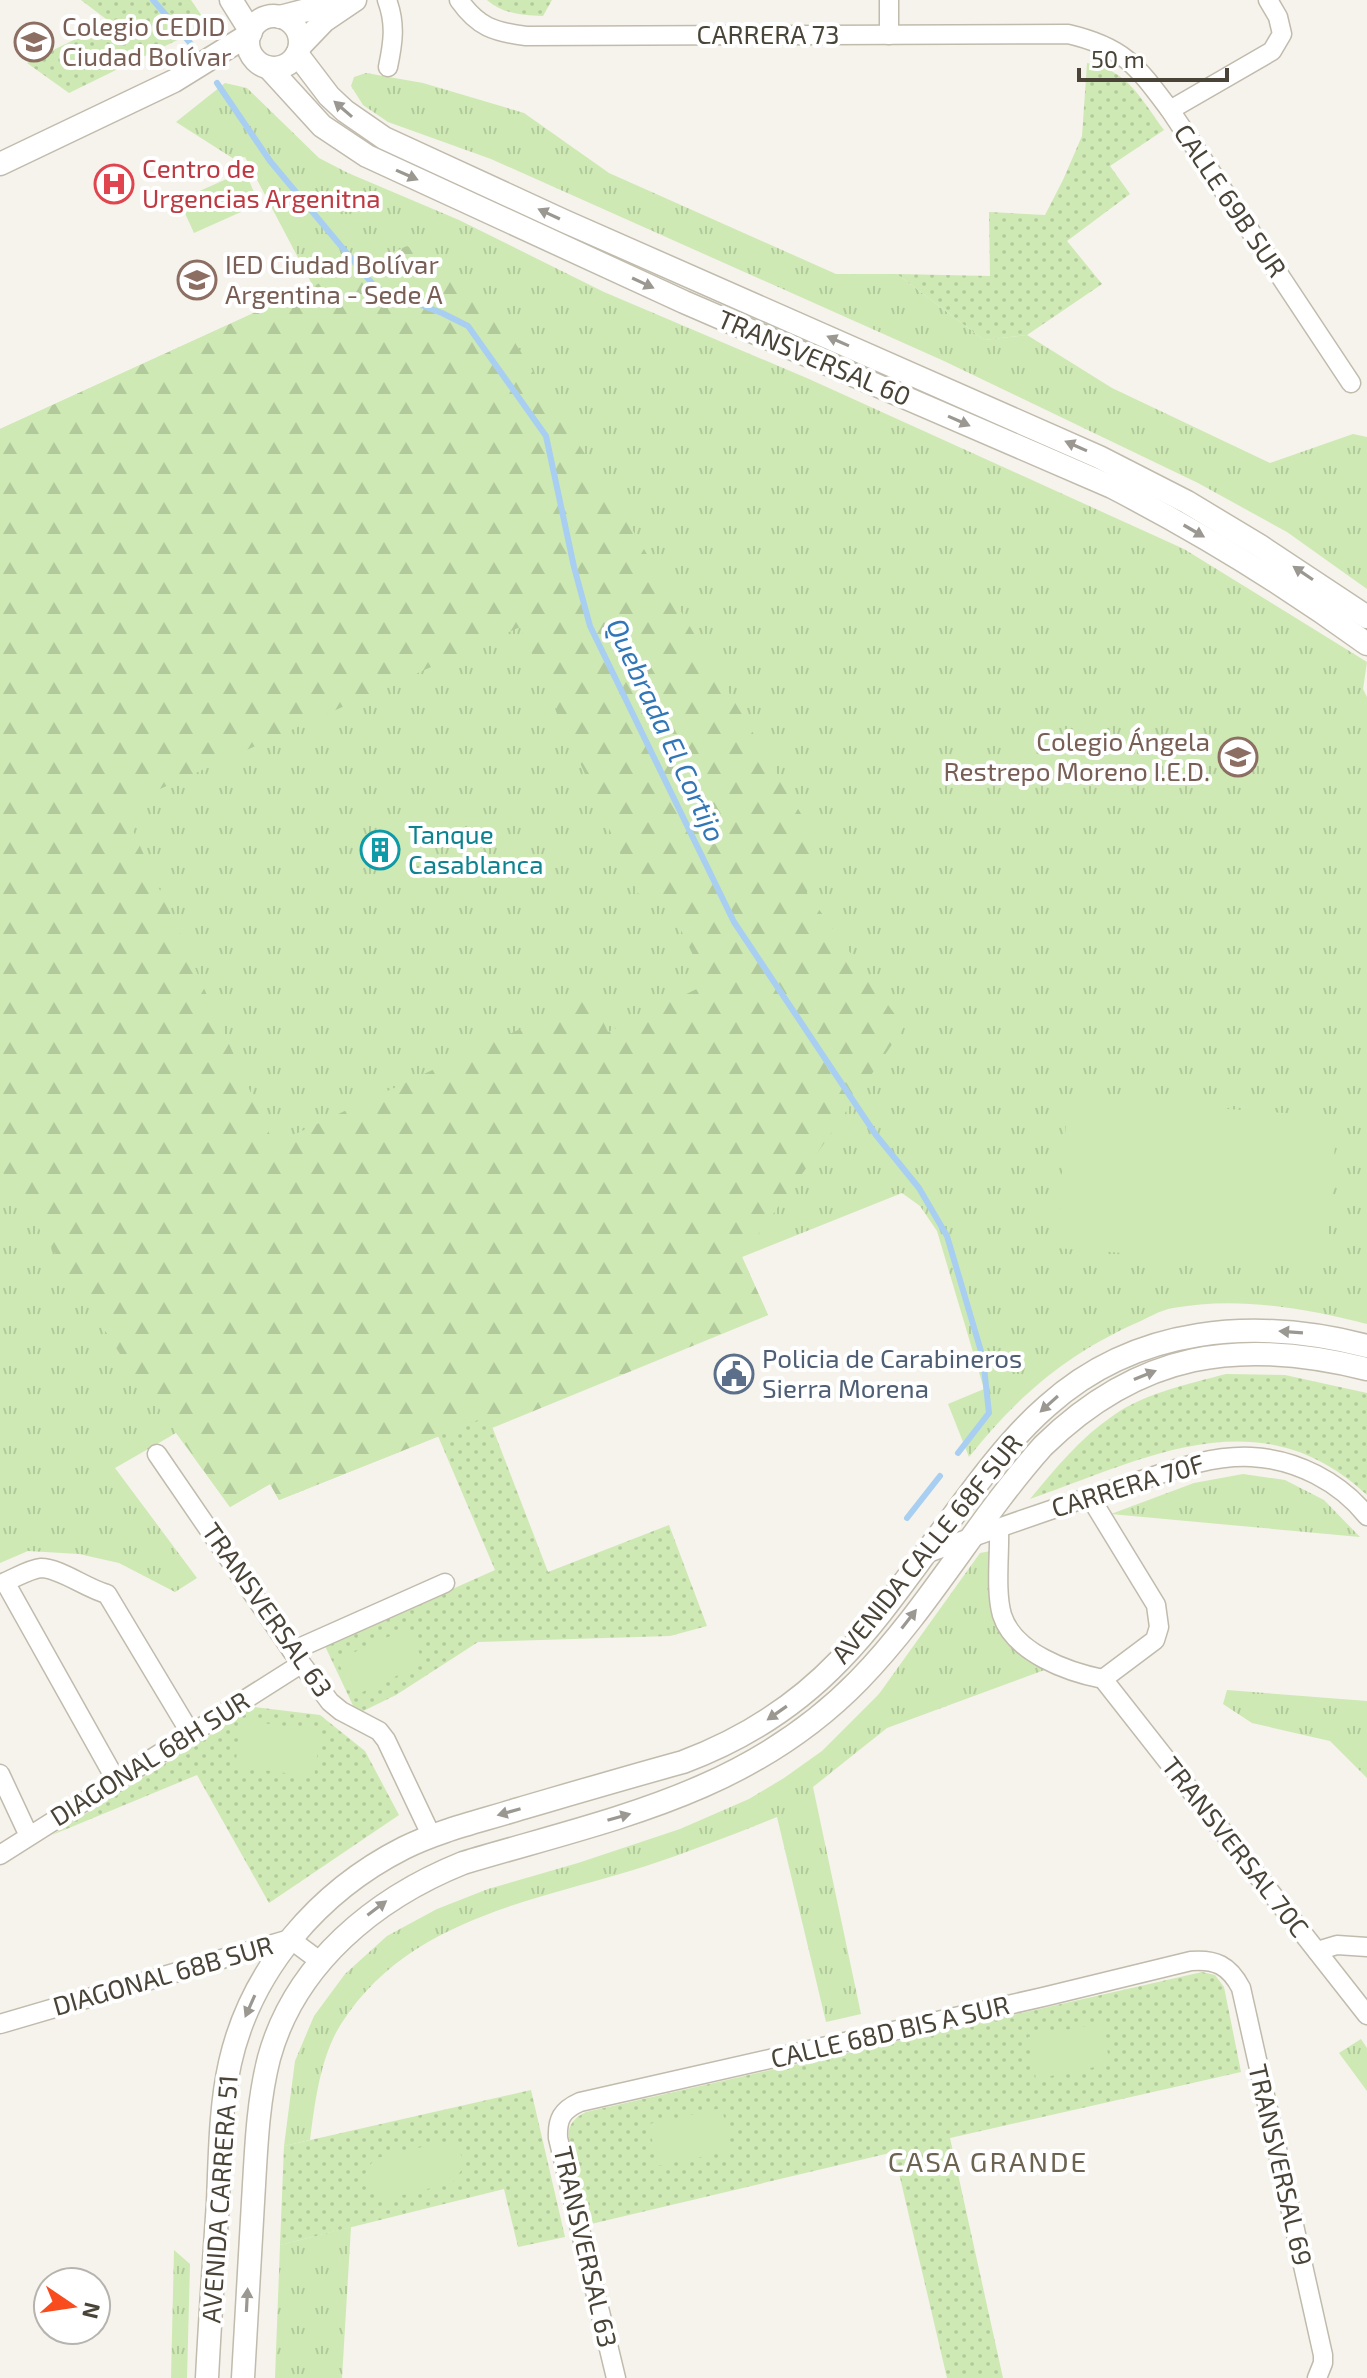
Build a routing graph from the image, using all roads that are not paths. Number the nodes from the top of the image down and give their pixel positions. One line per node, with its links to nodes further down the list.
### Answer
1 (231, 0): 9 (street)
2 (346, 0): 8 (street)
3 (355, 0): 12 (street)
4 (387, 0): 14 (street)
5 (459, 0): 10 (street, CARRERA 73)
6 (889, 0): 10 (street)
7 (1268, 0): 16 (street)
8 (273, 11): 9 (street); 12 (street)
9 (251, 33): 13 (street); 15 (street)
10 (889, 35): 11 (street, CARRERA 73)
11 (1088, 38): 16 (street, CALLE 69B SUR)
12 (299, 50): 13 (street); 19 (street, TRANSVERSAL 60, one-way to 12)
13 (263, 64): 15 (street); 20 (street, TRANSVERSAL 60, one-way to 20)
14 (388, 67)
15 (174, 81): 17 (street)
16 (1170, 110): 18 (street, CALLE 69B SUR)
17 (0, 164)
18 (1351, 383)
19 (1367, 617)
20 (1367, 644)
21 (1367, 1346): 28 (street, AVENIDA CALLE 68F SUR, one-way to 28)
22 (1367, 1369): 27 (street, AVENIDA CALLE 68F SUR, one-way to 22)
23 (157, 1454): 30 (street, TRANSVERSAL 63)
24 (1090, 1497): 25 (street, CARRERA 70F); 26 (street, CARRERA 70F); 33 (street)
25 (1367, 1516)
26 (999, 1528): 27 (street, CARRERA 70F); 33 (street)
27 (969, 1538): 28 (street, CARRERA 70F); 32 (street, AVENIDA CALLE 68F SUR, one-way to 27)
28 (925, 1554): 31 (street, AVENIDA CALLE 68F SUR)
29 (445, 1583): 30 (street, DIAGONAL 68H SUR)
30 (297, 1658): 34 (street, DIAGONAL 68H SUR); 38 (street, TRANSVERSAL 63)
31 (837, 1663): 32 (street); 38 (street, AVENIDA CALLE 68F SUR, one-way to 38)
32 (859, 1679): 43 (street, AVENIDA CALLE 68F SUR, one-way to 32)
33 (1103, 1679): 42 (street, TRANSVERSAL 70C)
34 (191, 1734): 36 (street, DIAGONAL 68H SUR); 36 (street)
35 (0, 1774): 37 (street)
36 (117, 1782): 37 (street, DIAGONAL 68H SUR)
37 (29, 1836): 39 (street, DIAGONAL 68H SUR)
38 (432, 1837): 40 (street, AVENIDA CALLE 68F SUR)
39 (0, 1855)
40 (290, 1939): 43 (street, DIAGONAL 68B SUR); 46 (street, DIAGONAL 68B SUR); 49 (street, AVENIDA CARRERA 51, one-way to 49)
41 (1367, 1947): 42 (street)
42 (1317, 1951): 45 (street, TRANSVERSAL 70C)
43 (321, 1962): 50 (street, AVENIDA CARRERA 51, one-way to 43)
44 (1223, 1965): 47 (street, CALLE 68D BIS A SUR); 48 (street, TRANSVERSAL 69)
45 (1367, 2015)
46 (0, 2024)
47 (560, 2116): 51 (street, TRANSVERSAL 63)
48 (1319, 2375)
49 (207, 2378)
50 (243, 2378)
51 (616, 2378)

